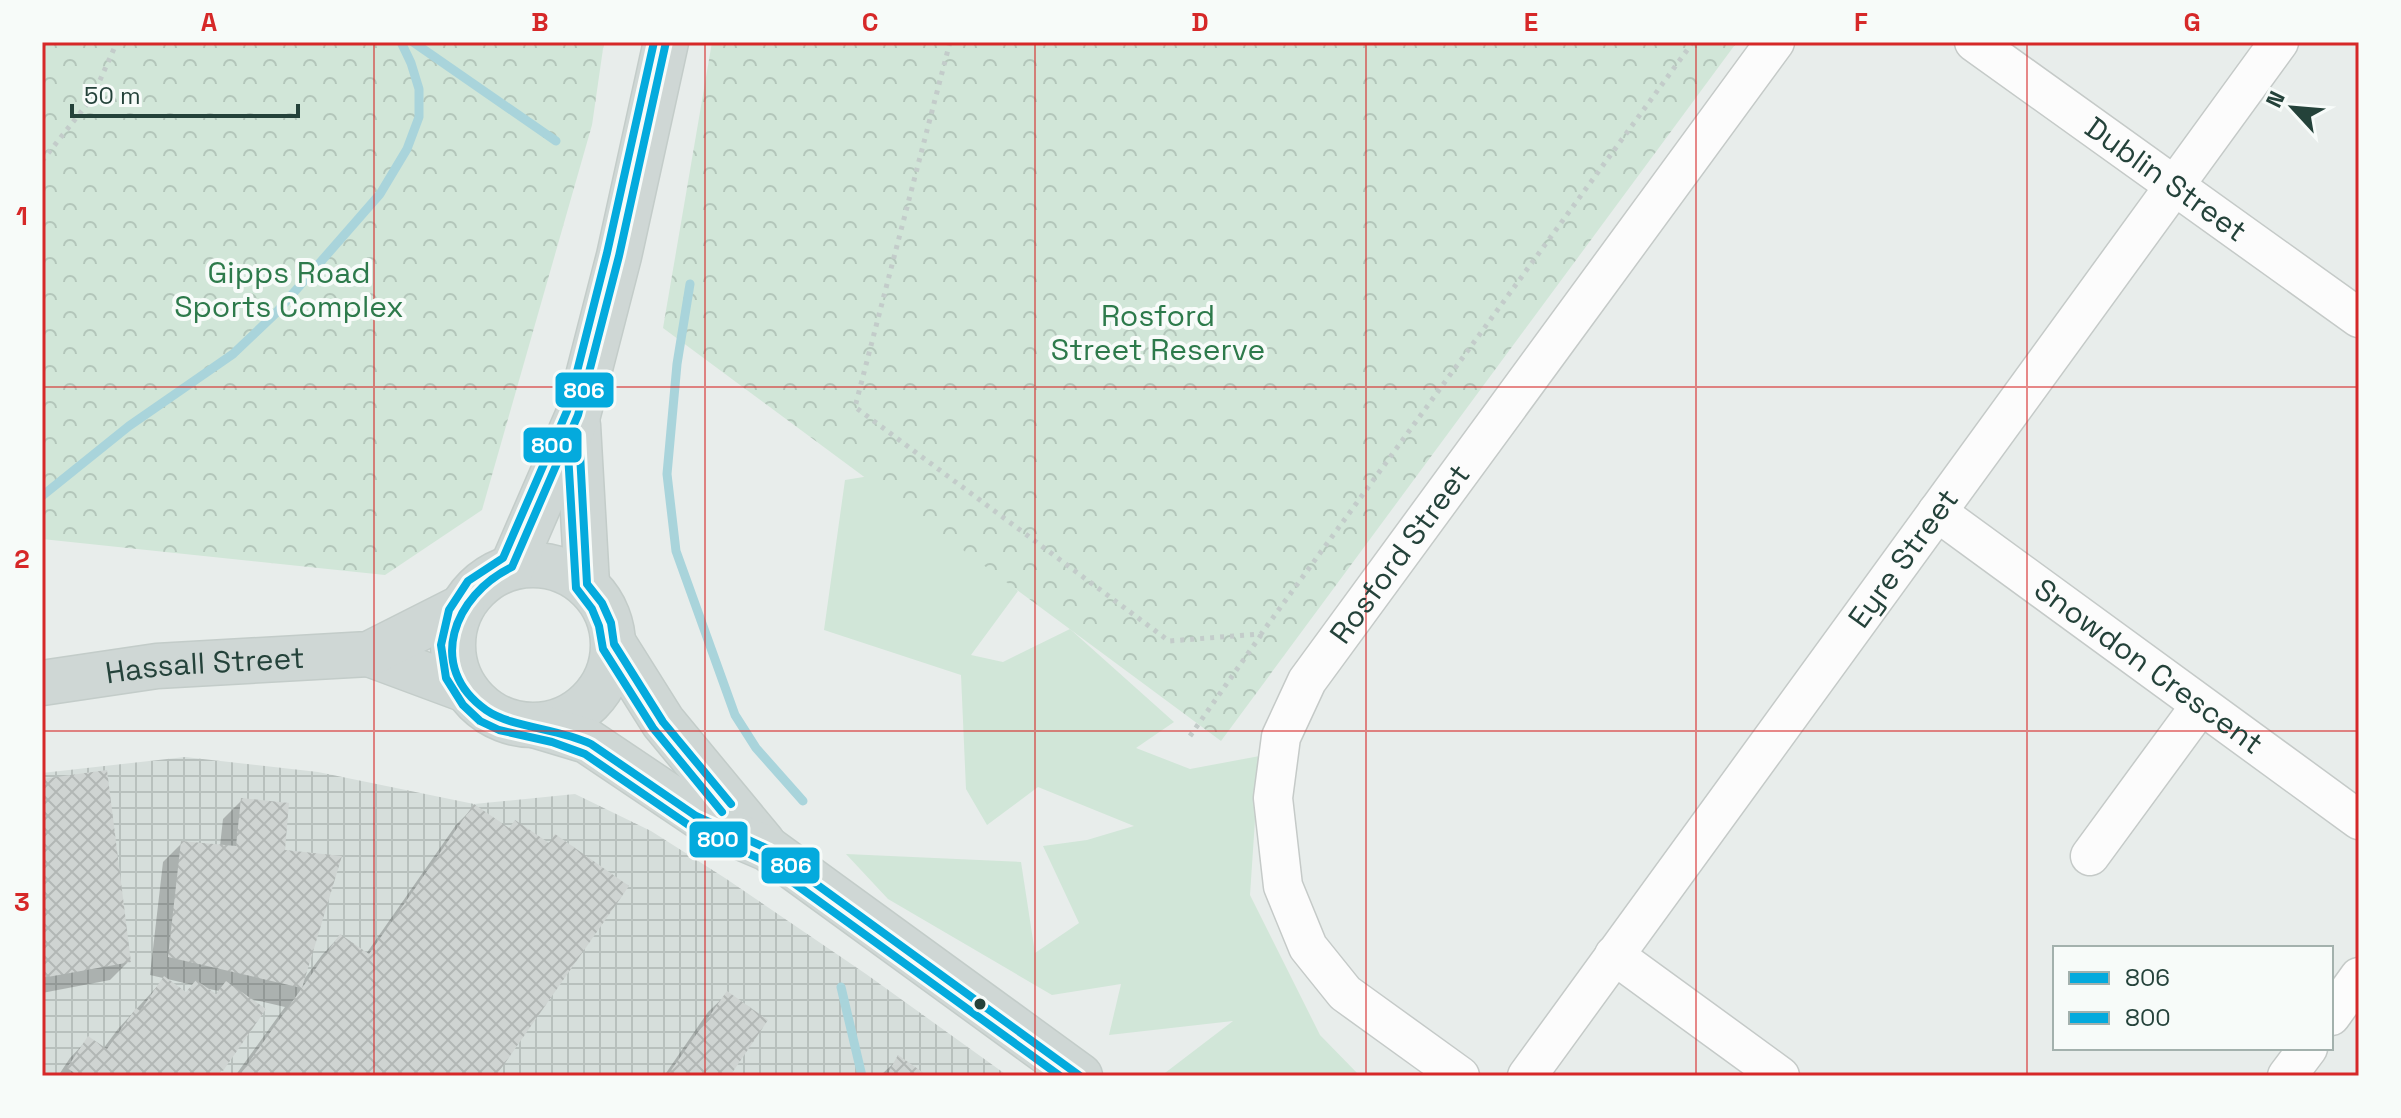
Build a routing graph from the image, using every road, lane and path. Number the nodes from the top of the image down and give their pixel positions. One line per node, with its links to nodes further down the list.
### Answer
1 (117, 42): 8 (path)
2 (666, 42): 11 (main road)
3 (950, 42): 16 (path)
4 (1693, 42): 16 (path)
5 (1775, 42): 32 (street, Rosford Street)
6 (1974, 42): 9 (street, Dublin Street)
7 (2279, 42): 9 (street, Eyre Street)
8 (42, 161)
9 (2176, 186): 10 (street, Dublin Street); 12 (street, Eyre Street)
10 (2359, 318)
11 (578, 415): 13 (main road); 14 (main road)
12 (1937, 512): 21 (street, Snowdon Crescent); 27 (street, Eyre Street)
13 (512, 567): 14 (main road); 15 (main road)
14 (587, 584): 17 (main road)
15 (462, 607): 18 (main road, Hassall Street); 20 (main road)
16 (1261, 634): 23 (path)
17 (614, 644): 22 (main road); 25 (main road)
18 (369, 654): 19 (main road, Hassall Street); 20 (main road, Hassall Street)
19 (42, 683)
20 (466, 690): 22 (main road)
21 (2200, 706): 24 (street, Snowdon Crescent); 26 (street)
22 (537, 726): 25 (main road)
23 (1190, 736)
24 (2359, 820)
25 (768, 849): 31 (main road)
26 (2090, 856)
27 (1614, 955): 33 (street, Eyre Street); 34 (street)
28 (2359, 977): 29 (street)
29 (2333, 1013)
30 (2306, 1050): 35 (street)
31 (1080, 1076)
32 (1460, 1076)
33 (1527, 1076)
34 (1780, 1076)
35 (2287, 1076)

